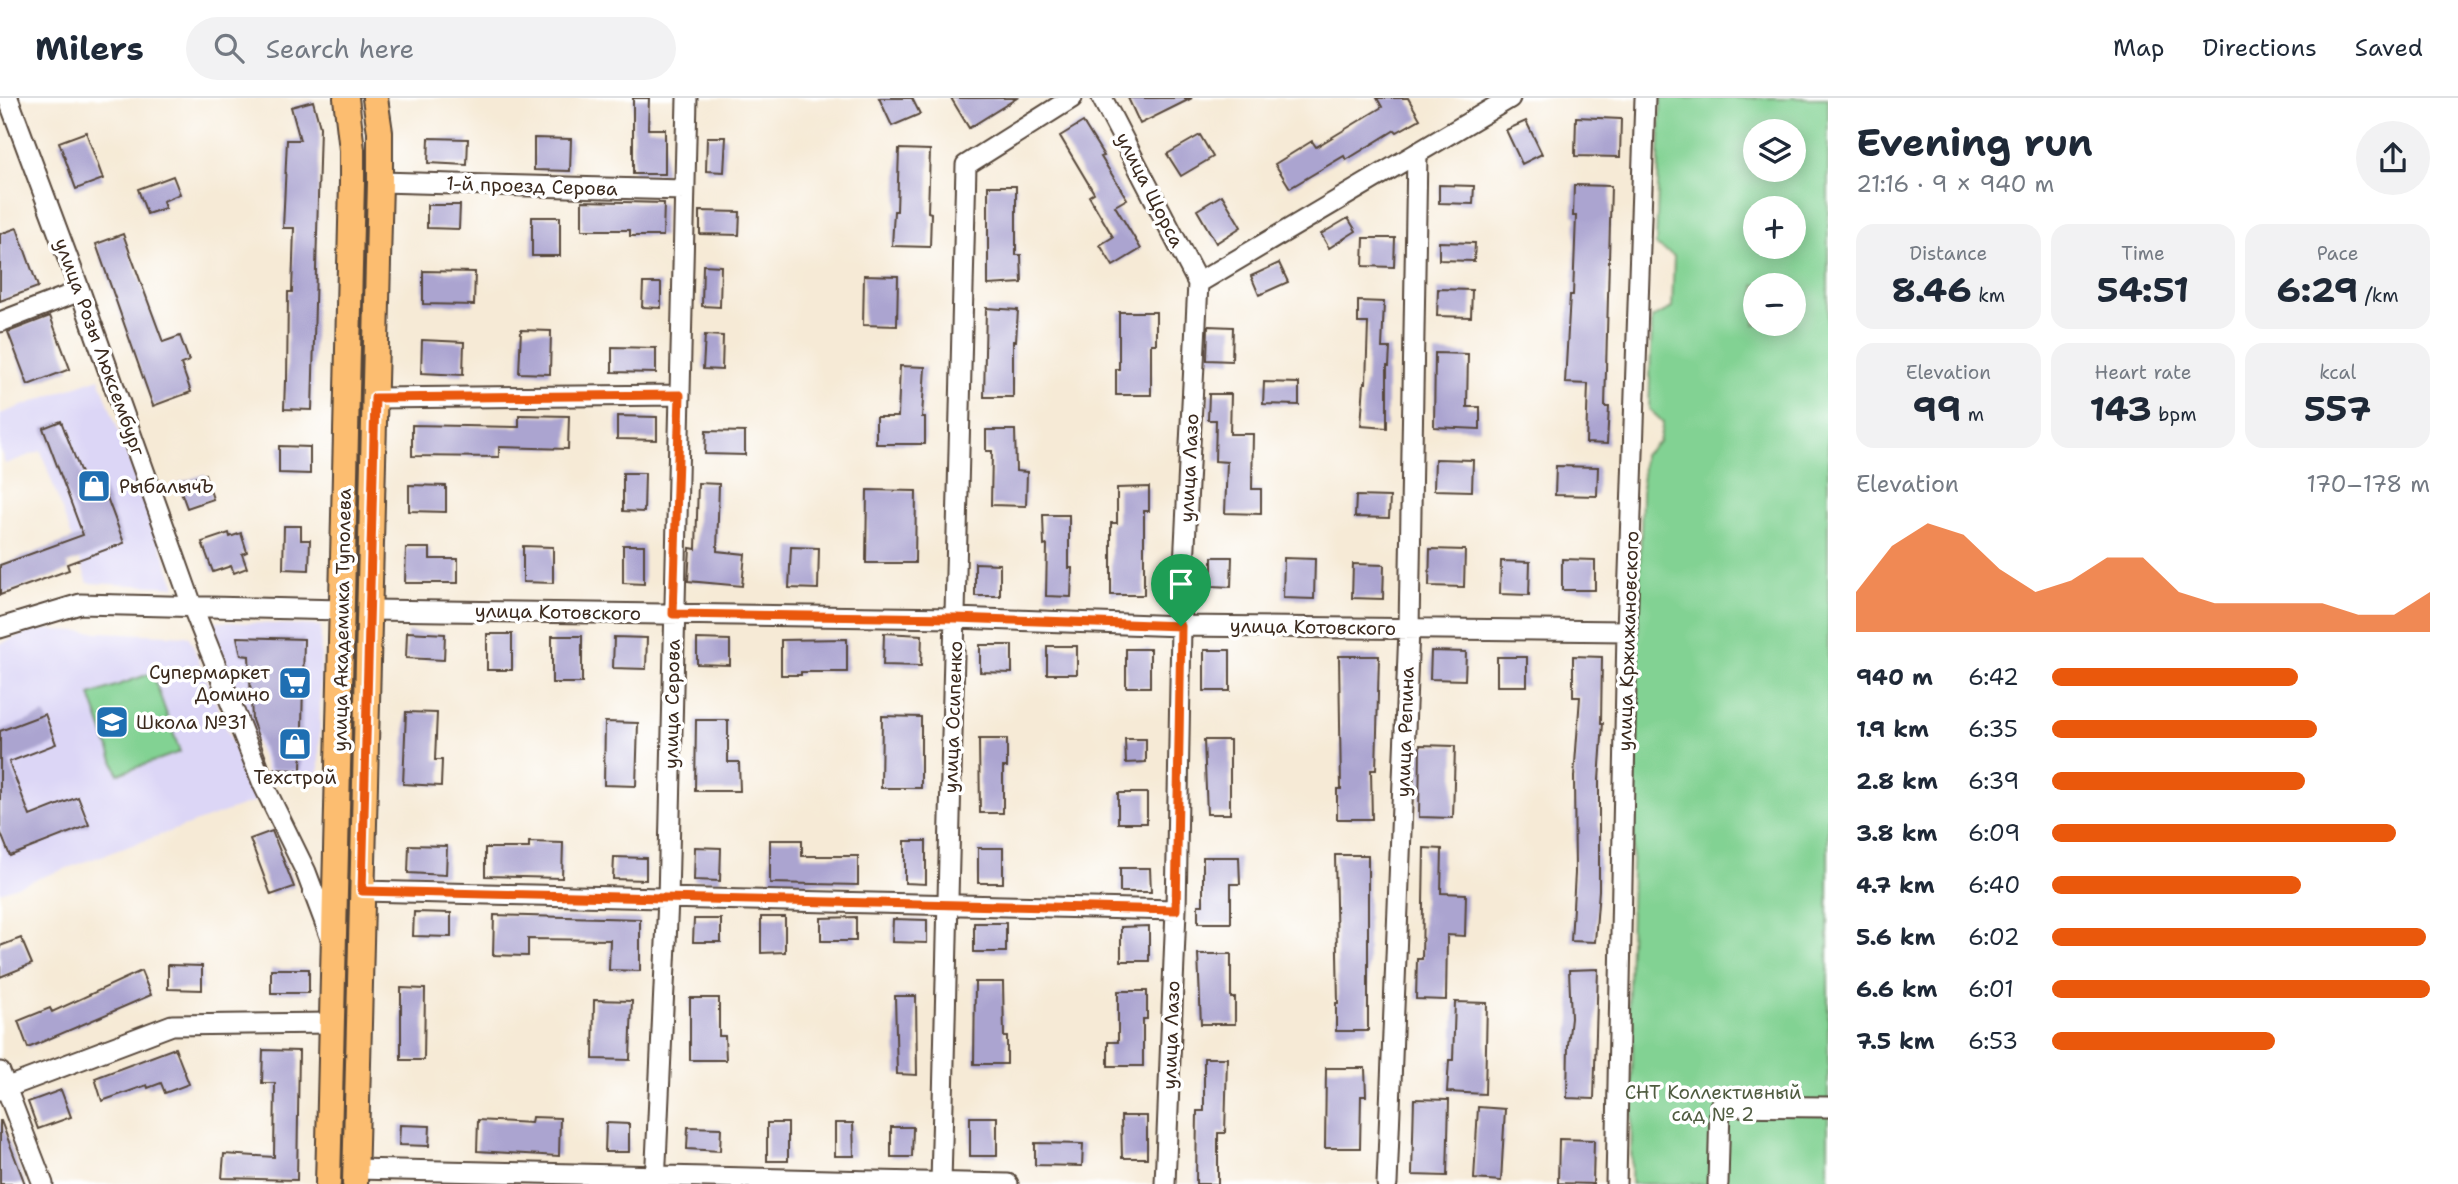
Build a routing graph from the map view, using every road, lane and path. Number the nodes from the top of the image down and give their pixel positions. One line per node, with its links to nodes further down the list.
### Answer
1 (346, 98): 18 (main road, улица Академика Туполева)
2 (376, 98): 10 (main road, улица Академика Туполева)
3 (687, 98): 11 (street, улица Серова)
4 (1072, 98): 21 (street, улица Осипенко)
5 (1102, 98): 12 (street, улица Щорса)
6 (1510, 98): 9 (street)
7 (1645, 98): 25 (street, улица Кржижановского)
8 (5, 100): 13 (street, улица Розы Люксембург)
9 (1417, 153): 12 (street); 24 (street, улица Репина)
10 (380, 182): 11 (street, 1-й проезд Серова); 16 (main road, улица Академика Туполева)
11 (684, 190): 15 (street, улица Серова)
12 (1198, 283): 22 (street, улица Лазо)
13 (80, 291): 14 (street); 17 (street, улица Розы Люксембург)
14 (0, 322)
15 (680, 395): 16 (street); 20 (street, улица Серова)
16 (375, 398): 19 (main road, улица Академика Туполева)
17 (193, 608): 18 (street); 23 (street); 30 (street, улица Розы Люксембург)
18 (342, 610): 30 (main road, улица Академика Туполева)
19 (369, 610): 20 (street, улица Котовского); 26 (main road, улица Академика Туполева)
20 (673, 614): 21 (street, улица Котовского); 27 (street, улица Серова)
21 (955, 618): 22 (street, улица Котовского); 28 (street, улица Осипенко)
22 (1181, 626): 24 (street, улица Котовского); 29 (street, улица Лазо)
23 (0, 628)
24 (1409, 629): 25 (street, улица Котовского); 42 (street, улица Репина)
25 (1628, 631): 43 (street, улица Кржижановского)
26 (362, 891): 27 (street); 31 (main road, улица Академика Туполева)
27 (668, 899): 28 (street); 36 (street, улица Серова)
28 (947, 903): 29 (street); 37 (street, улица Осипенко)
29 (1176, 910): 41 (street, улица Лазо)
30 (334, 947): 31 (main road); 32 (main road, улица Академика Туполева)
31 (360, 950): 35 (main road, улица Академика Туполева)
32 (332, 1023): 33 (street); 39 (main road, улица Академика Туполева)
33 (2, 1083): 38 (street)
34 (1828, 1107): 44 (street)
35 (356, 1176): 36 (street)
36 (655, 1179): 37 (street)
37 (941, 1183): 40 (street)
38 (43, 1184)
39 (328, 1184)
40 (1008, 1184)
41 (1165, 1184)
42 (1387, 1184)
43 (1616, 1184)
44 (1718, 1184)

